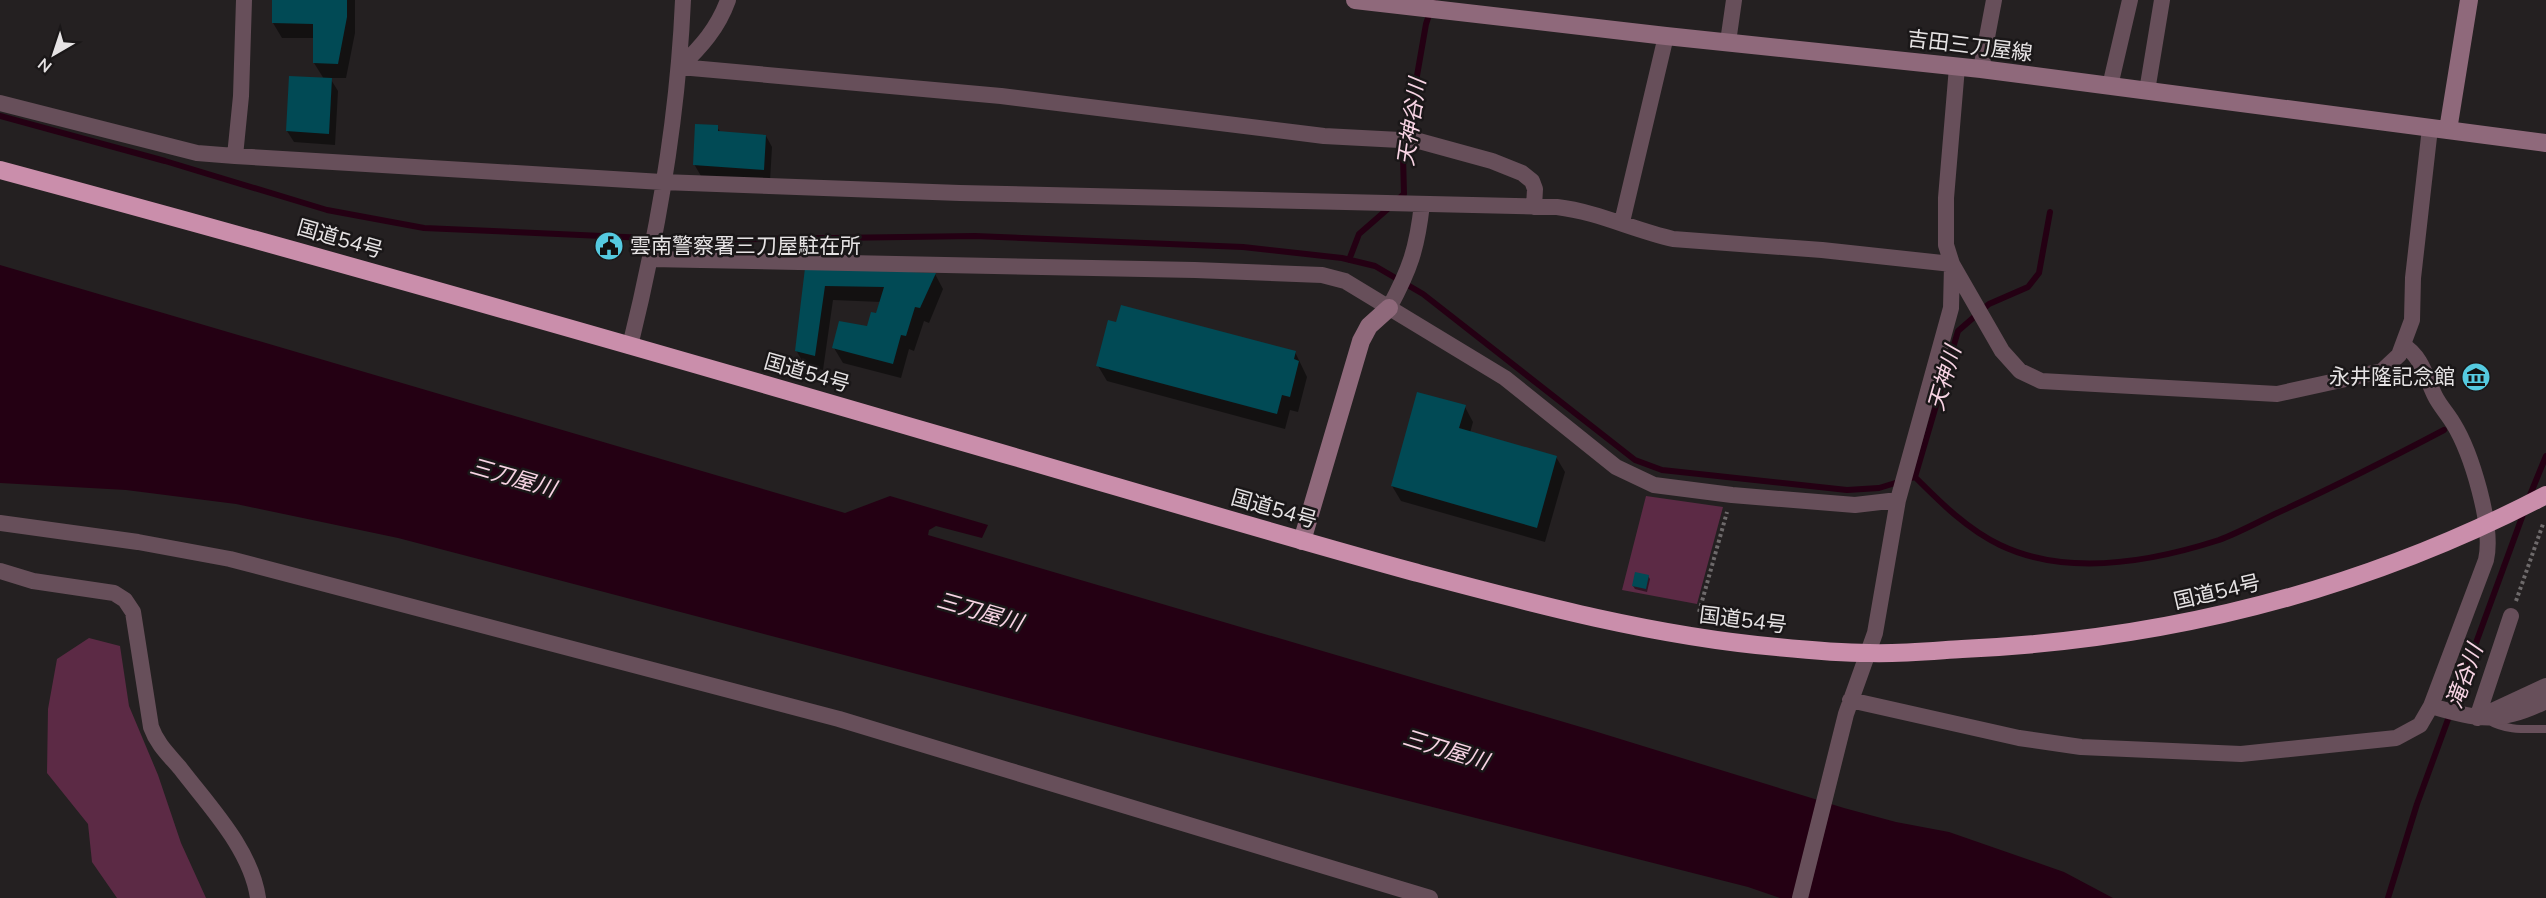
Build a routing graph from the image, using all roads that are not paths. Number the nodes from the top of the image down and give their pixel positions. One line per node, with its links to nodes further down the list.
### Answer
1 (244, 0): 21 (street)
2 (683, 0): 14 (street)
3 (728, 0): 14 (street)
4 (1355, 0): 10 (main road, 吉田三刀屋線)
5 (1734, 0): 12 (street)
6 (1994, 0): 15 (street)
7 (2130, 0): 16 (street)
8 (2162, 0): 17 (street)
9 (2469, 0): 19 (main road)
10 (1424, 4): 11 (main road, 吉田三刀屋線)
11 (1666, 36): 12 (main road, 吉田三刀屋線); 26 (street)
12 (1728, 42): 13 (main road, 吉田三刀屋線)
13 (1957, 67): 15 (main road, 吉田三刀屋線); 28 (street)
14 (680, 68): 23 (street); 25 (street)
15 (1981, 69): 16 (main road, 吉田三刀屋線)
16 (2110, 86): 17 (main road, 吉田三刀屋線)
17 (2147, 91): 19 (main road, 吉田三刀屋線)
18 (0, 103): 21 (street)
19 (2439, 129): 20 (main road, 吉田三刀屋線); 31 (street)
20 (2546, 143)
21 (235, 156): 23 (street)
22 (0, 170): 30 (highway, 国道54号)
23 (662, 182): 24 (street); 27 (street)
24 (1422, 204): 25 (street); 29 (street)
25 (1534, 207): 26 (street)
26 (1622, 222): 28 (street)
27 (652, 255): 29 (street); 30 (street)
28 (1952, 264): 31 (street); 33 (street)
29 (1389, 309): 33 (street); 36 (main road)
30 (630, 346): 36 (highway, 国道54号)
31 (2404, 346): 35 (street)
32 (2546, 495): 35 (highway, 国道54号)
33 (1898, 500): 39 (street)
34 (0, 523): 47 (street)
35 (2487, 526): 39 (highway, 国道54号); 43 (street)
36 (1302, 541): 39 (highway, 国道54号)
37 (0, 571): 46 (street)
38 (2511, 616): 44 (street)
39 (1869, 653): 42 (street)
40 (2546, 686): 44 (street)
41 (2546, 701): 44 (street)
42 (1848, 707): 43 (street); 48 (street)
43 (2436, 707): 44 (street)
44 (2475, 717): 45 (lane)
45 (2546, 729)
46 (258, 898)
47 (1430, 898)
48 (1800, 898)

